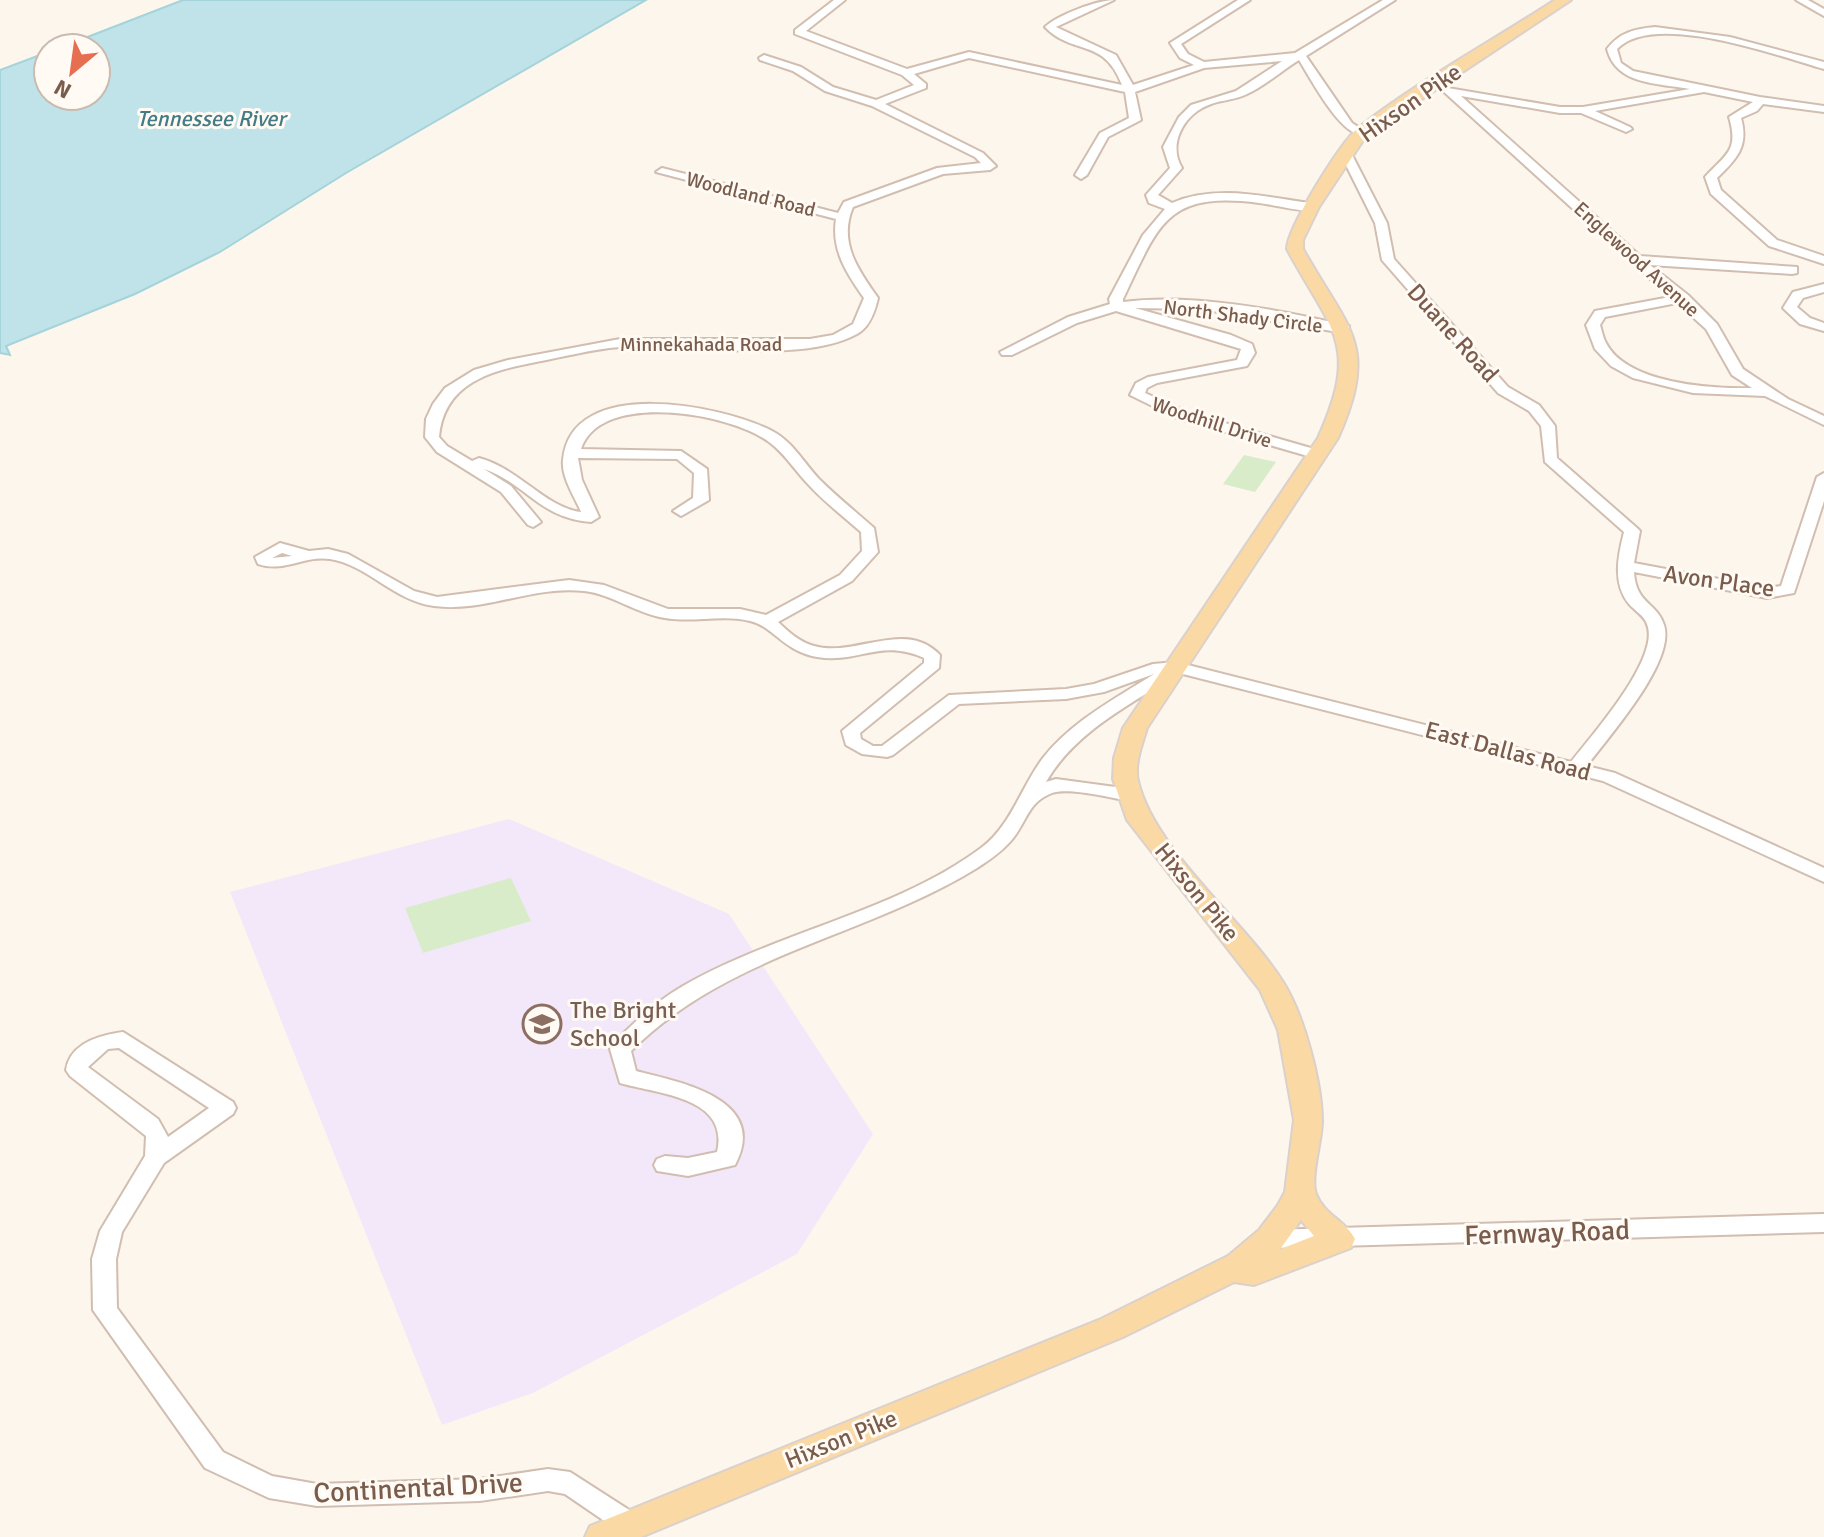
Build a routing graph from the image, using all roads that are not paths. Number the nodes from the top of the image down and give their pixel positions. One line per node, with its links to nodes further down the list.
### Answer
1 (840, 0): 14 (street)
2 (1109, 0): 16 (street)
3 (1245, 0): 12 (street)
4 (1390, 0): 8 (street)
5 (1564, 0): 17 (main road, Hixson Pike)
6 (1801, 0): 9 (street)
7 (1364, 1): 8 (street)
8 (1372, 11): 10 (street)
9 (1824, 13)
10 (1301, 56): 12 (street); 23 (street); 28 (street)
11 (764, 58): 19 (street)
12 (1203, 65): 16 (street)
13 (1824, 66): 15 (street)
14 (906, 73): 16 (street); 19 (street)
15 (1709, 89): 18 (street); 21 (street)
16 (1130, 90): 26 (street)
17 (1439, 90): 21 (street); 23 (main road, Hixson Pike); 30 (street, Englewood Avenue)
18 (1760, 100): 20 (street); 31 (street)
19 (876, 104): 29 (street)
20 (1824, 109)
21 (1583, 110): 22 (street)
22 (1626, 129)
23 (1360, 133): 24 (main road, Hixson Pike)
24 (1346, 153): 27 (main road, Hixson Pike); 48 (street, Duane Road)
25 (662, 172): 29 (street, Woodland Road)
26 (1081, 175)
27 (1311, 207): 28 (street); 37 (main road, Hixson Pike)
28 (1173, 208): 35 (street)
29 (841, 217): 43 (street, Minnekahada Road)
30 (1639, 260): 32 (street); 34 (street, Englewood Avenue)
31 (1824, 260)
32 (1792, 270)
33 (1824, 288): 36 (street)
34 (1683, 298): 39 (street, Englewood Avenue); 39 (street)
35 (1117, 306): 37 (street, North Shady Circle); 38 (street, North Shady Circle); 42 (street, Woodhill Drive)
36 (1824, 327)
37 (1344, 329): 42 (main road, Hixson Pike)
38 (1007, 352)
39 (1767, 392): 40 (street, Englewood Avenue)
40 (1824, 421)
41 (573, 453): 43 (street); 45 (street); 49 (street)
42 (1316, 454): 50 (main road, Hixson Pike)
43 (457, 457): 46 (street, Minnekahada Road)
44 (1824, 477): 48 (street, Avon Place)
45 (681, 511)
46 (533, 522)
47 (306, 555): 49 (street)
48 (1627, 566): 51 (street, Duane Road)
49 (764, 623): 50 (street)
50 (1176, 667): 51 (street, East Dallas Road); 52 (street); 53 (main road, Hixson Pike)
51 (1576, 768): 54 (street, East Dallas Road)
52 (1031, 795): 53 (street); 56 (street)
53 (1130, 795): 57 (main road, Hixson Pike)
54 (1824, 876)
55 (156, 1157): 55 (street, Continental Drive); 62 (street, Continental Drive)
56 (665, 1165)
57 (1300, 1193): 59 (main road, Hixson Pike); 60 (main road)
58 (1824, 1223): 60 (street, Fernway Road)
59 (1270, 1239): 60 (street, Fernway Road); 61 (main road, Hixson Pike)
60 (1340, 1239): 61 (main road)
61 (1232, 1269): 62 (main road, Hixson Pike)
62 (616, 1531)

